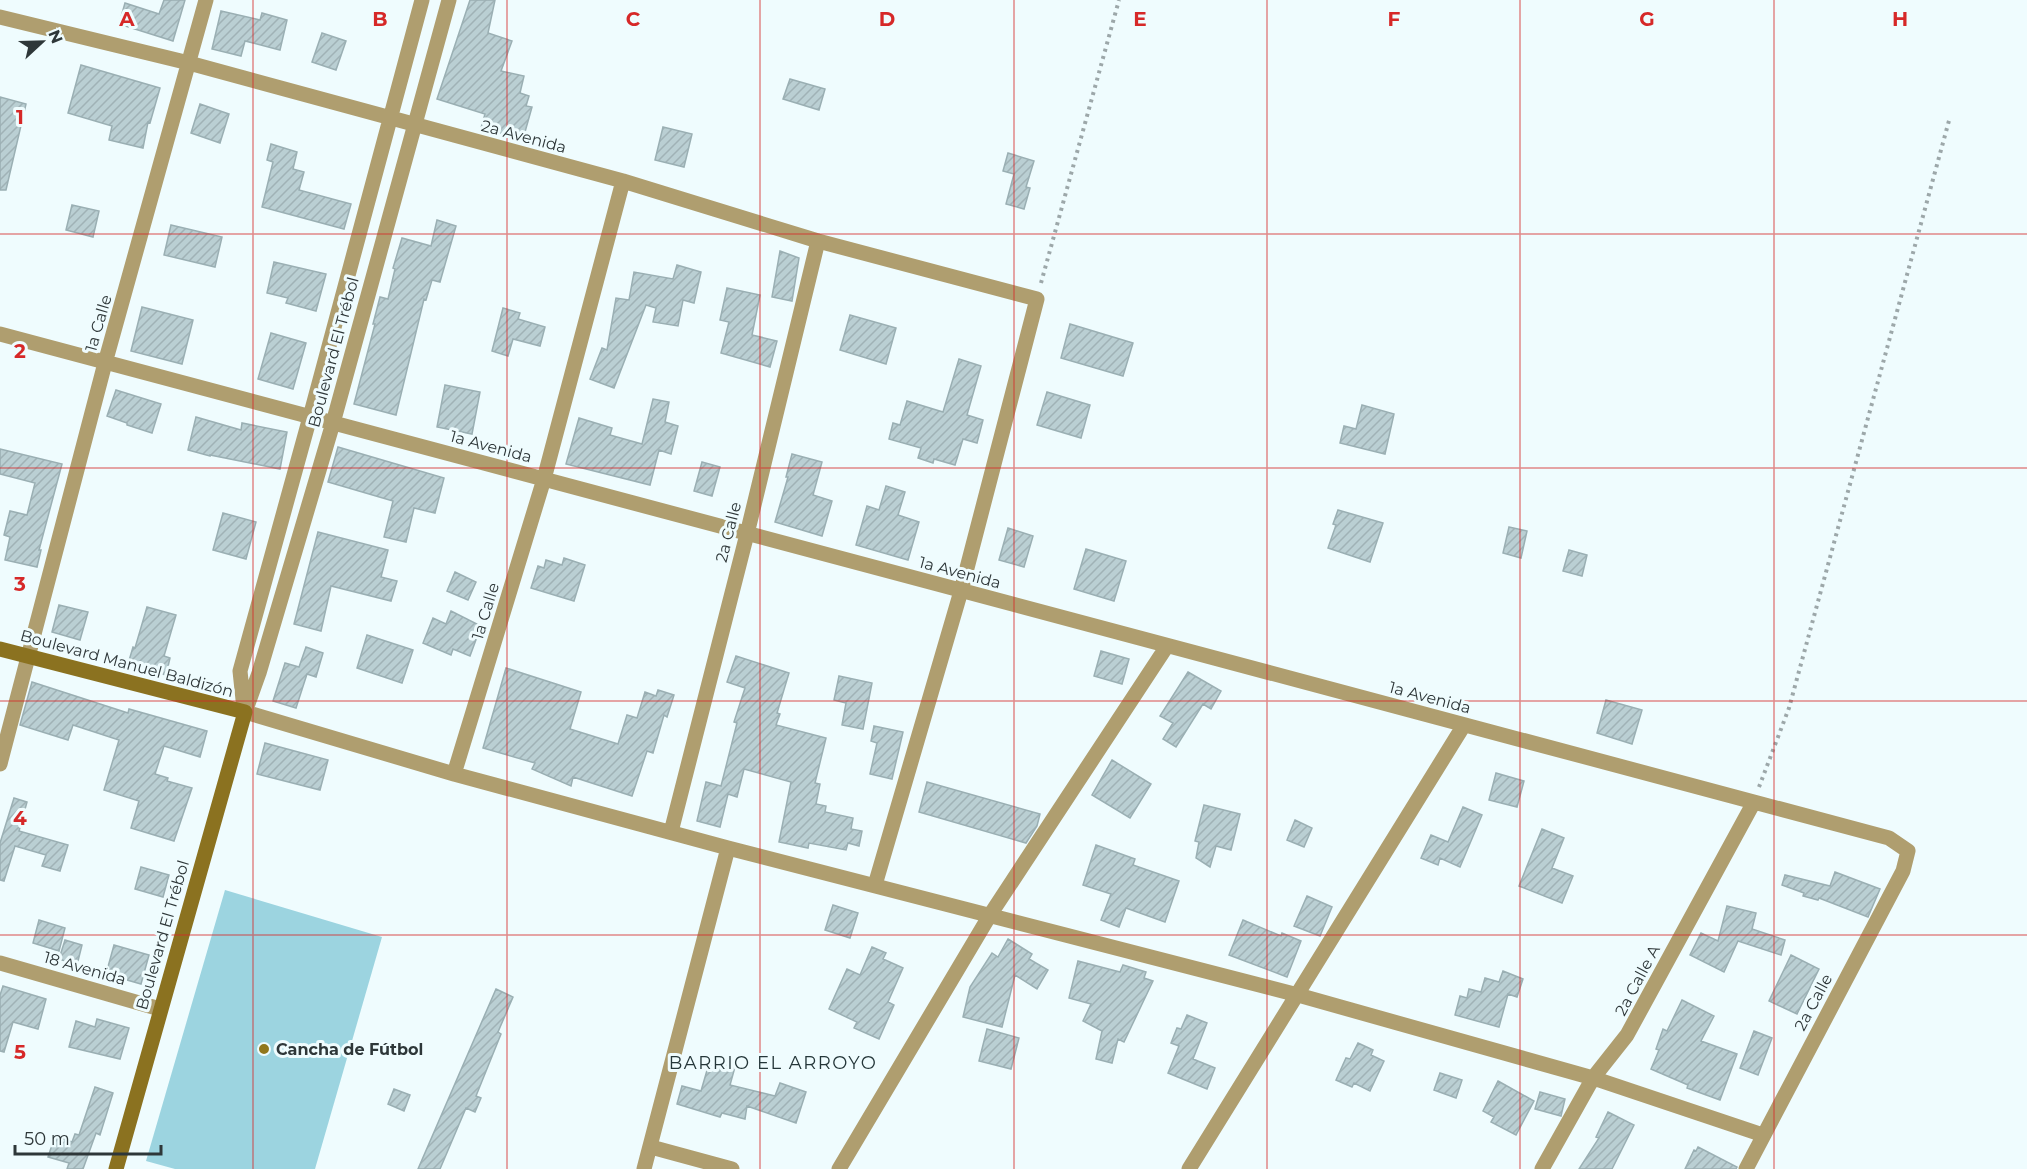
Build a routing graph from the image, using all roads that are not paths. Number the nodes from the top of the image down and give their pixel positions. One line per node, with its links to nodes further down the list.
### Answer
1 (206, 0): 5 (street, 1a Calle)
2 (422, 0): 6 (street, Boulevard El Trébol)
3 (449, 0): 7 (street, Boulevard El Trébol)
4 (0, 17): 5 (street, 2a Avenida)
5 (189, 63): 6 (street, 2a Avenida); 11 (street, 1a Calle)
6 (391, 118): 7 (street, 2a Avenida); 12 (street, Boulevard El Trébol)
7 (413, 124): 8 (street, 2a Avenida); 13 (street, Boulevard El Trébol)
8 (623, 181): 9 (street, 2a Avenida); 14 (street, 1a Calle)
9 (818, 241): 15 (street, 2a Calle); 16 (street, 2a Avenida)
10 (0, 334): 11 (street, 1a Avenida)
11 (105, 363): 12 (street, 1a Avenida); 19 (street, 1a Calle)
12 (310, 417): 13 (street, 1a Avenida); 20 (street, Boulevard El Trébol)
13 (333, 423): 14 (street, 1a Avenida); 20 (street, Boulevard El Trébol)
14 (544, 479): 15 (street, 1a Avenida); 23 (street, 1a Calle)
15 (747, 534): 16 (street, 1a Avenida); 25 (street, 2a Calle)
16 (961, 591): 17 (street, 1a Avenida); 28 (street)
17 (1167, 645): 21 (street, 1a Avenida); 29 (street)
18 (0, 649): 19 (main road, Boulevard Manuel Baldizón)
19 (29, 656): 20 (main road, Boulevard Manuel Baldizón); 22 (street)
20 (245, 712): 23 (street); 32 (main road, Boulevard El Trébol)
21 (1464, 725): 24 (street, 1a Avenida); 31 (street)
22 (0, 764)
23 (454, 774): 25 (street)
24 (1754, 802): 27 (street, 1a Avenida); 33 (street, 2a Calle A)
25 (671, 832): 26 (street)
26 (728, 848): 28 (street); 35 (street)
27 (1908, 850): 34 (street, 2a Calle)
28 (875, 885): 29 (street)
29 (990, 915): 31 (street); 39 (street)
30 (0, 963): 32 (street, 18 Avenida)
31 (1298, 995): 33 (street); 40 (street)
32 (160, 1008): 36 (main road, Boulevard El Trébol)
33 (1593, 1078): 34 (street); 41 (street, 2a Calle A)
34 (1763, 1135): 42 (street, 2a Calle)
35 (651, 1147): 37 (street); 38 (street)
36 (116, 1169)
37 (644, 1169)
38 (732, 1169)
39 (839, 1169)
40 (1189, 1169)
41 (1542, 1169)
42 (1746, 1169)

